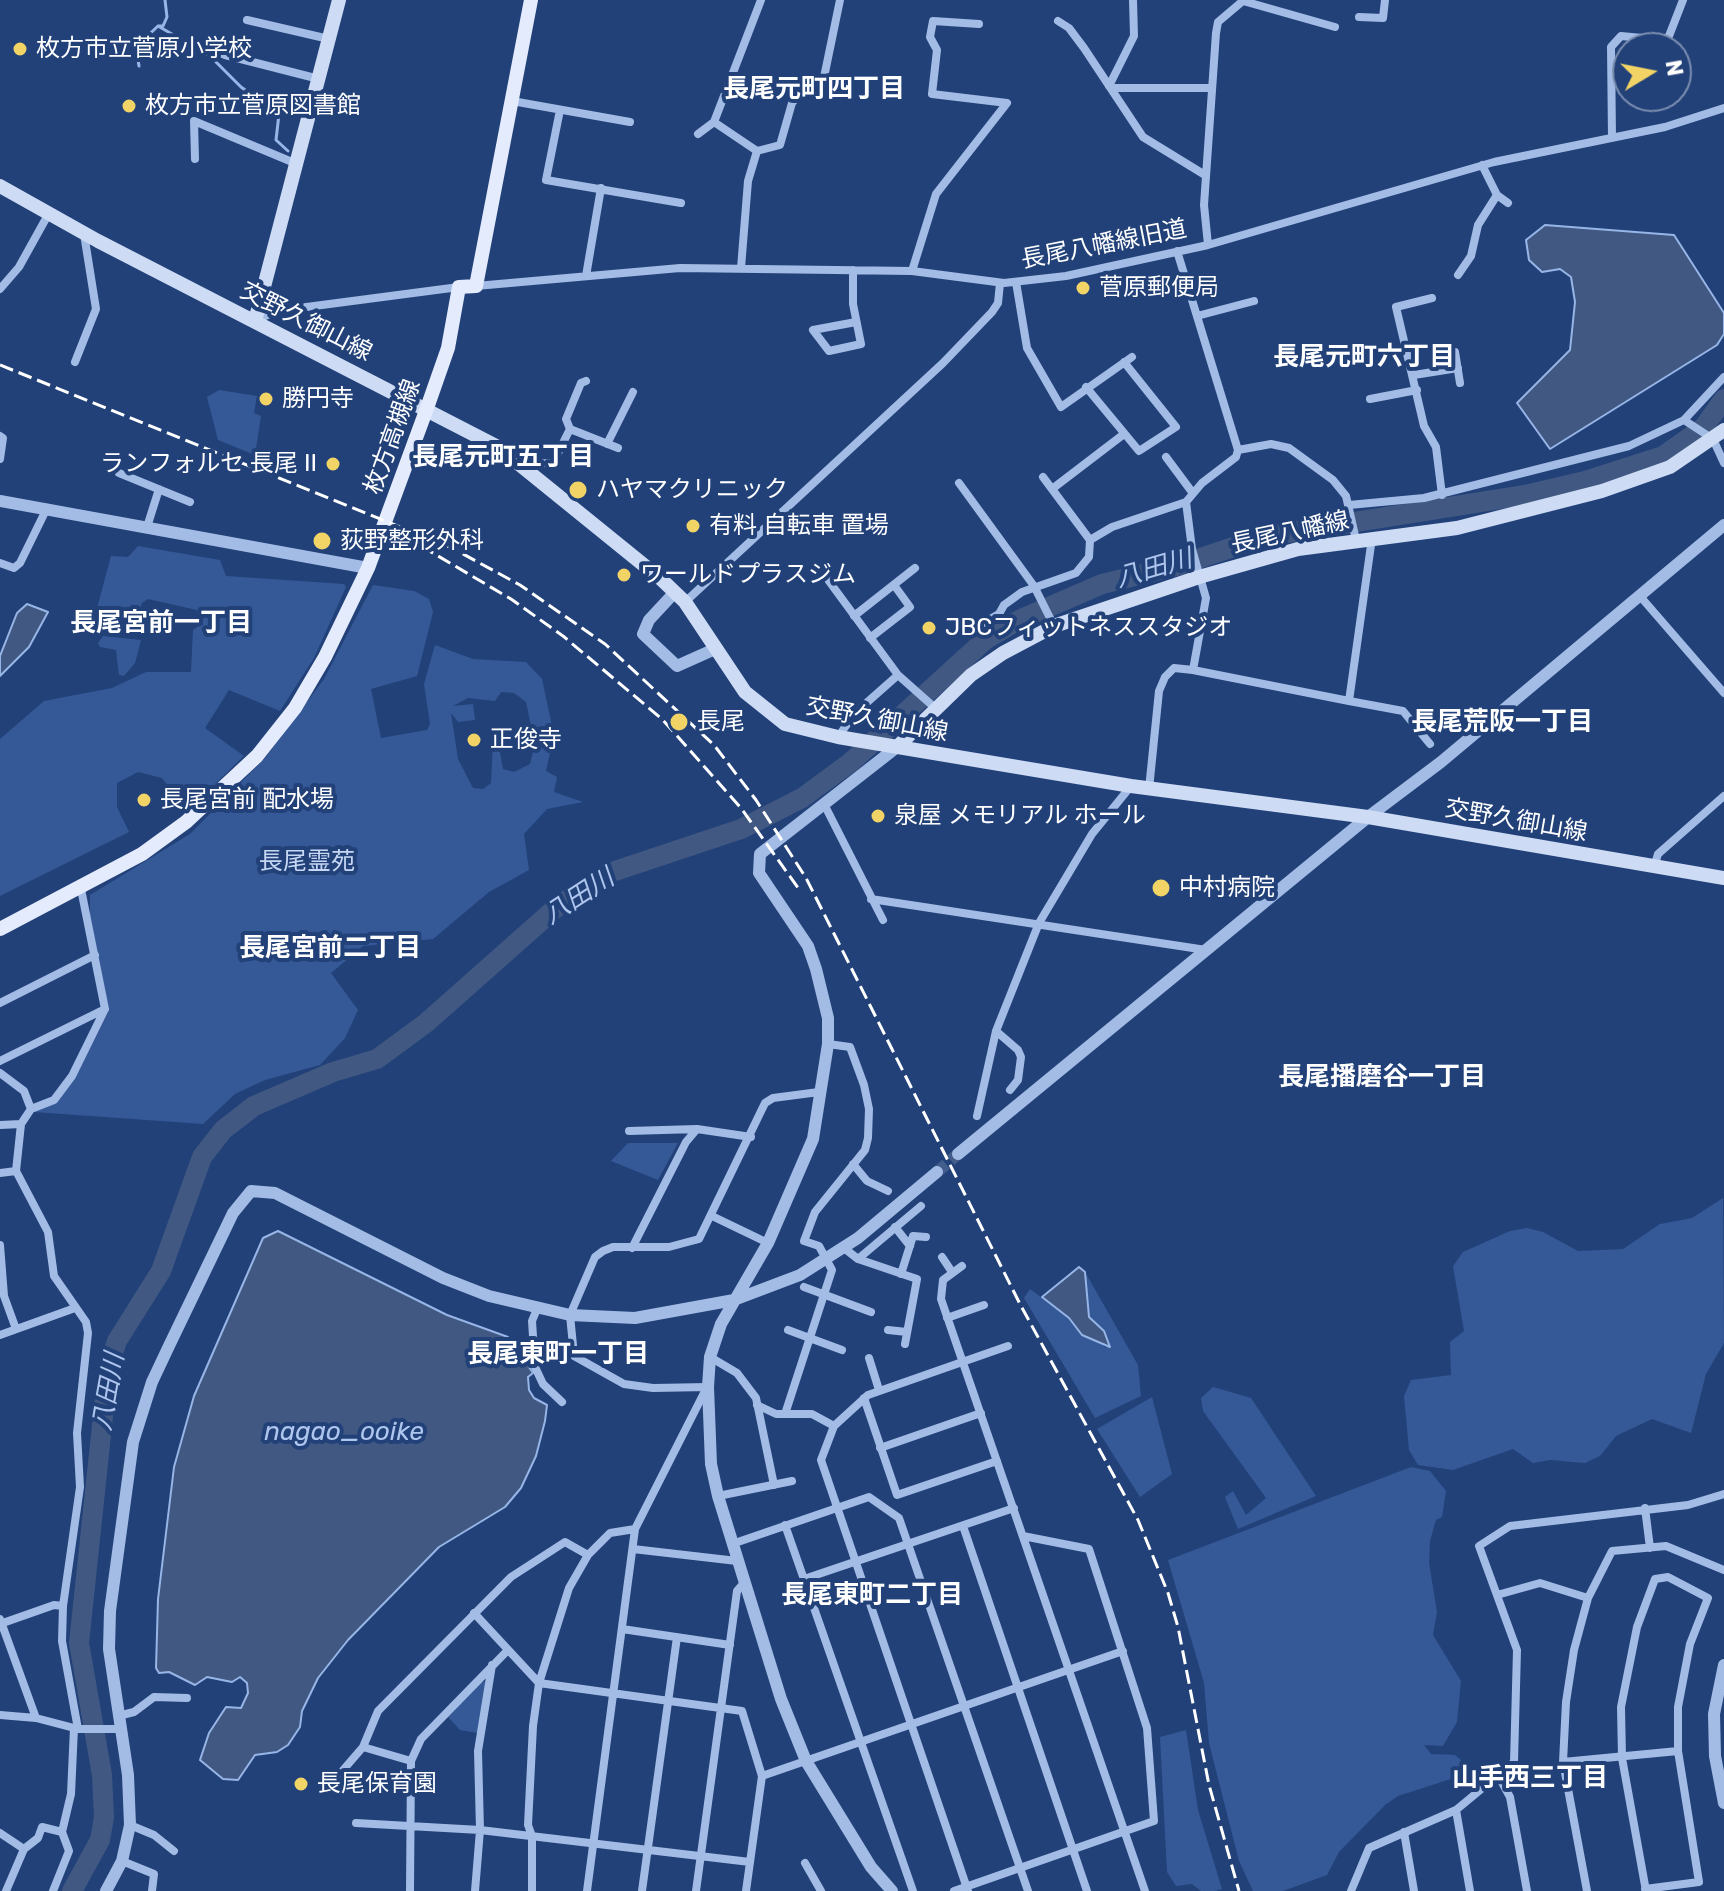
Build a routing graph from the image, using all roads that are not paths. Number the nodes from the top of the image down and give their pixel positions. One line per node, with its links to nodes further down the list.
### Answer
1 (339, 0): 14 (main road)
2 (531, 0): 19 (main road)
3 (761, 0): 23 (street)
4 (840, 0): 26 (street)
5 (1133, 0): 17 (street)
6 (1243, 0): 13 (street); 18 (street)
7 (1385, 0): 9 (street)
8 (1683, 0): 25 (street)
9 (1359, 17)
10 (247, 20): 14 (street)
11 (1058, 21): 17 (street)
12 (979, 24): 42 (street)
13 (1335, 27)
14 (329, 39): 16 (main road)
15 (190, 41): 16 (street)
16 (320, 79): 28 (main road)
17 (1111, 87): 18 (street); 30 (street)
18 (1211, 88): 30 (street)
19 (512, 101): 21 (street); 47 (main road)
20 (1724, 108): 25 (street, 長尾八幡線旧道)
21 (560, 110): 22 (street); 32 (street)
22 (630, 122)
23 (714, 122): 24 (street); 26 (street)
24 (698, 134)
25 (1612, 138): 29 (street, 長尾八幡線旧道)
26 (757, 151): 40 (street)
27 (195, 159): 28 (street)
28 (298, 165): 53 (main road)
29 (1482, 165): 33 (street); 38 (street, 長尾八幡線旧道)
30 (1205, 175): 38 (street)
31 (0, 186): 36 (main road, 交野久御山線)
32 (601, 188): 34 (street); 44 (street)
33 (1497, 195): 35 (street); 43 (street)
34 (681, 203)
35 (1508, 203)
36 (50, 211): 37 (main road, 交野久御山線); 49 (street)
37 (85, 233): 53 (main road, 交野久御山線); 56 (street)
38 (1208, 245): 39 (street, 長尾八幡線旧道)
39 (1177, 251): 45 (street, 長尾八幡線旧道); 52 (street)
40 (741, 268): 41 (street, 長尾八幡線旧道); 44 (street, 長尾八幡線旧道)
41 (853, 270): 42 (street, 長尾八幡線旧道); 54 (street)
42 (912, 271): 46 (street, 長尾八幡線旧道)
43 (1458, 275)
44 (586, 276): 47 (street, 長尾八幡線旧道)
45 (1016, 282): 46 (street, 長尾八幡線旧道); 62 (street)
46 (1000, 283): 104 (street)
47 (476, 286): 48 (main road)
48 (459, 287): 53 (street); 66 (main road, 枚方高槻線)
49 (0, 289)
50 (1432, 298): 58 (street)
51 (1254, 301): 52 (street)
52 (1197, 316): 74 (street)
53 (255, 321): 66 (main road, 交野久御山線)
54 (856, 322): 54 (street)
55 (1455, 352): 57 (street)
56 (75, 362)
57 (1458, 368): 58 (street); 61 (street)
58 (1414, 375): 63 (street)
59 (1724, 377): 67 (street)
60 (586, 381): 68 (street)
61 (1460, 383)
62 (1086, 387): 69 (street); 69 (street)
63 (1417, 390): 65 (street); 85 (street)
64 (633, 392): 72 (street)
65 (1370, 399)
66 (427, 408): 78 (main road, 交野久御山線); 97 (main road, 枚方高槻線)
67 (1684, 420): 70 (street); 85 (street)
68 (570, 429): 72 (street); 78 (street)
69 (1124, 434): 83 (street)
70 (1714, 434): 77 (street); 94 (main road, 長尾八幡線)
71 (0, 436): 76 (street)
72 (607, 444): 73 (street)
73 (618, 448)
74 (1238, 450): 84 (street); 89 (street)
75 (1166, 457): 84 (street)
76 (0, 459)
77 (1724, 463)
78 (520, 464): 104 (main road, 交野久御山線)
79 (119, 473): 82 (street)
80 (1043, 477): 83 (street)
81 (959, 483): 102 (street)
82 (159, 489): 87 (street); 92 (street)
83 (1052, 489): 95 (street)
84 (1192, 492): 88 (street)
85 (1442, 495): 89 (street)
86 (0, 501): 90 (street)
87 (190, 502)
88 (1186, 502): 95 (street); 100 (street)
89 (1349, 507): 93 (street)
90 (47, 508): 92 (street); 96 (street)
91 (1724, 525): 103 (street)
92 (147, 527): 97 (street)
93 (1355, 535): 94 (main road, 長尾八幡線); 100 (main road, 長尾八幡線)
94 (1372, 538): 113 (street)
95 (1090, 540): 102 (street)
96 (0, 563)
97 (368, 568): 125 (main road, 枚方高槻線)
98 (915, 568): 101 (street)
99 (823, 573): 105 (street)
100 (1198, 574): 106 (main road, 長尾八幡線); 110 (street)
101 (894, 585): 105 (street); 108 (street)
102 (1034, 586): 106 (street); 107 (street)
103 (1639, 595): 112 (street); 122 (street)
104 (680, 597): 109 (main road, 交野久御山線); 109 (street)
105 (854, 616): 108 (street)
106 (1054, 626): 114 (main road, 長尾八幡線)
107 (969, 631)
108 (870, 638): 111 (street)
109 (715, 649): 115 (main road, 交野久御山線)
110 (1193, 670): 113 (street); 119 (street)
111 (898, 675): 114 (street); 115 (street)
112 (1724, 693)
113 (1349, 701): 116 (street)
114 (933, 705): 117 (main road, 長尾八幡線)
115 (843, 738): 117 (main road, 交野久御山線)
116 (1430, 744)
117 (890, 746): 118 (main road, 交野久御山線); 121 (street)
118 (1131, 786): 119 (main road, 交野久御山線); 128 (street)
119 (1149, 789): 122 (main road, 交野久御山線)
120 (1724, 796): 123 (street)
121 (824, 804): 126 (street); 135 (street)
122 (1368, 817): 123 (main road, 交野久御山線); 130 (street)
123 (1654, 867): 124 (main road, 交野久御山線)
124 (1724, 878)
125 (81, 889): 129 (main road, 枚方高槻線); 131 (street)
126 (871, 899): 127 (street); 128 (street)
127 (883, 920)
128 (1039, 923): 130 (street); 134 (street)
129 (0, 929)
130 (1207, 950): 147 (street)
131 (95, 955): 132 (street); 133 (street)
132 (0, 1003)
133 (105, 1009): 136 (street); 140 (street)
134 (996, 1031): 138 (street); 141 (street)
135 (828, 1044): 139 (street); 148 (street)
136 (0, 1061)
137 (0, 1073): 140 (street)
138 (1010, 1090)
139 (819, 1092): 146 (street); 157 (street)
140 (31, 1109): 142 (street)
141 (977, 1116)
142 (21, 1124): 143 (street); 149 (street)
143 (0, 1125)
144 (697, 1129): 145 (street); 146 (street); 160 (street)
145 (629, 1131)
146 (751, 1137): 154 (street)
147 (958, 1154)
148 (853, 1164): 152 (street); 163 (street)
149 (16, 1171): 151 (street); 173 (street)
150 (937, 1172): 161 (street)
151 (0, 1173)
152 (888, 1191)
153 (921, 1206): 155 (street)
154 (712, 1216): 157 (street); 160 (street)
155 (895, 1227): 159 (street); 164 (street)
156 (926, 1237): 159 (street)
157 (768, 1243): 171 (street)
158 (0, 1245): 165 (street)
159 (910, 1246): 168 (street)
160 (632, 1248): 176 (street)
161 (844, 1248): 163 (street); 164 (street)
162 (942, 1257): 167 (street)
163 (828, 1259): 170 (street); 171 (street)
164 (858, 1259): 168 (street)
165 (1, 1262): 178 (street)
166 (962, 1266): 167 (street)
167 (952, 1272): 177 (street)
168 (901, 1274): 181 (street)
169 (804, 1287): 170 (street)
170 (824, 1295): 175 (street); 183 (street)
171 (734, 1300): 176 (street); 187 (street)
172 (984, 1305): 177 (street)
173 (75, 1308): 178 (street); 223 (street)
174 (537, 1309): 176 (street); 193 (street); 243 (street)
175 (871, 1312)
176 (570, 1315): 190 (street)
177 (947, 1318): 189 (street)
178 (16, 1329): 182 (street)
179 (788, 1330): 183 (street)
180 (888, 1330): 181 (street)
181 (907, 1332): 184 (street)
182 (0, 1335)
183 (811, 1338): 186 (street); 196 (street)
184 (905, 1344)
185 (1008, 1346): 189 (street)
186 (842, 1350)
187 (710, 1357): 190 (street); 194 (street)
188 (869, 1358): 191 (street)
189 (963, 1361): 191 (street); 195 (street)
190 (708, 1387): 203 (street); 209 (street)
191 (879, 1390): 192 (street)
192 (864, 1398): 197 (street); 198 (street)
193 (562, 1402)
194 (757, 1405): 196 (street); 201 (street)
195 (981, 1413): 198 (street); 199 (street)
196 (785, 1414): 197 (street)
197 (834, 1426): 204 (street)
198 (880, 1448): 199 (street)
199 (997, 1461): 205 (street)
200 (792, 1481): 201 (street)
201 (774, 1485): 203 (street)
202 (1724, 1494): 206 (street)
203 (718, 1496): 211 (street)
204 (837, 1507): 207 (street); 212 (street); 217 (street)
205 (1014, 1508): 208 (street); 210 (street)
206 (1645, 1508): 213 (street); 221 (street)
207 (785, 1525): 211 (street); 219 (street)
208 (963, 1526): 212 (street); 235 (street)
209 (635, 1529): 214 (street); 215 (street)
210 (1023, 1536): 230 (street); 233 (street)
211 (732, 1544): 216 (street)
212 (908, 1544): 217 (street); 239 (street)
213 (1650, 1548): 218 (street); 222 (street)
214 (633, 1549): 216 (street); 226 (street)
215 (588, 1555): 224 (street); 234 (street)
216 (737, 1561): 220 (street)
217 (856, 1563): 219 (street); 244 (street)
218 (1724, 1569)
219 (804, 1579): 246 (street)
220 (744, 1583): 228 (street); 251 (street)
221 (1497, 1595): 222 (street); 254 (street)
222 (1588, 1598): 252 (street)
223 (63, 1606): 225 (street); 245 (street)
224 (474, 1613): 229 (street); 247 (street)
225 (1, 1623): 242 (street)
226 (622, 1629): 227 (street); 236 (street)
227 (677, 1637): 228 (street); 238 (street)
228 (730, 1645): 240 (street)
229 (508, 1650): 231 (street); 234 (street)
230 (1123, 1651): 233 (street); 262 (street)
231 (492, 1665): 250 (street); 261 (street)
232 (1724, 1665): 256 (street)
233 (1072, 1670): 235 (street); 262 (street)
234 (539, 1683): 236 (street); 266 (street)
235 (1020, 1688): 239 (street); 270 (street)
236 (613, 1693): 238 (street); 267 (street)
237 (187, 1698): 243 (street)
238 (668, 1701): 240 (street); 269 (street)
239 (966, 1707): 244 (street); 276 (street)
240 (721, 1708): 253 (street); 272 (street)
241 (0, 1715): 242 (street)
242 (36, 1718): 245 (street)
243 (119, 1722): 245 (street); 259 (street)
244 (912, 1725): 246 (street); 277 (street)
245 (79, 1728): 263 (street)
246 (860, 1742): 251 (street); 292 (street)
247 (363, 1747): 250 (street); 255 (street)
248 (1678, 1751): 249 (street); 249 (street); 278 (street)
249 (1622, 1758): 252 (street); 278 (street)
250 (411, 1761): 260 (street)
251 (806, 1761): 253 (street); 291 (street)
252 (1563, 1762): 301 (street)
253 (762, 1776): 274 (street)
254 (1499, 1777): 257 (street); 300 (street)
255 (331, 1784)
256 (1724, 1803)
257 (1456, 1810): 264 (street); 299 (street)
258 (356, 1823): 260 (street)
259 (130, 1825): 271 (street); 273 (street)
260 (413, 1826): 261 (street); 283 (street)
261 (480, 1830): 266 (street); 284 (street)
262 (1125, 1831): 270 (street); 296 (street)
263 (62, 1832): 268 (street); 280 (street)
264 (1404, 1832): 297 (street); 298 (street)
265 (0, 1833): 268 (street)
266 (532, 1836): 267 (street); 285 (street)
267 (593, 1844): 269 (street); 286 (street)
268 (24, 1849): 279 (street)
269 (647, 1850): 272 (street); 287 (street)
270 (1073, 1850): 276 (street); 295 (street)
271 (174, 1851)
272 (701, 1856): 274 (street); 288 (street)
273 (122, 1861): 281 (street); 282 (street)
274 (750, 1862): 289 (street)
275 (805, 1863): 290 (street)
276 (1020, 1868): 277 (street); 294 (street)
277 (967, 1889): 293 (street)
278 (1645, 1890)
279 (6, 1891)
280 (53, 1891)
281 (106, 1891)
282 (152, 1891)
283 (410, 1891)
284 (475, 1891)
285 (532, 1891)
286 (587, 1891)
287 (642, 1891)
288 (696, 1891)
289 (746, 1891)
290 (821, 1891)
291 (892, 1891)
292 (913, 1891)
293 (954, 1891)
294 (1028, 1891)
295 (1087, 1891)
296 (1145, 1891)
297 (1351, 1891)
298 (1414, 1891)
299 (1470, 1891)
300 (1527, 1891)
301 (1587, 1891)

